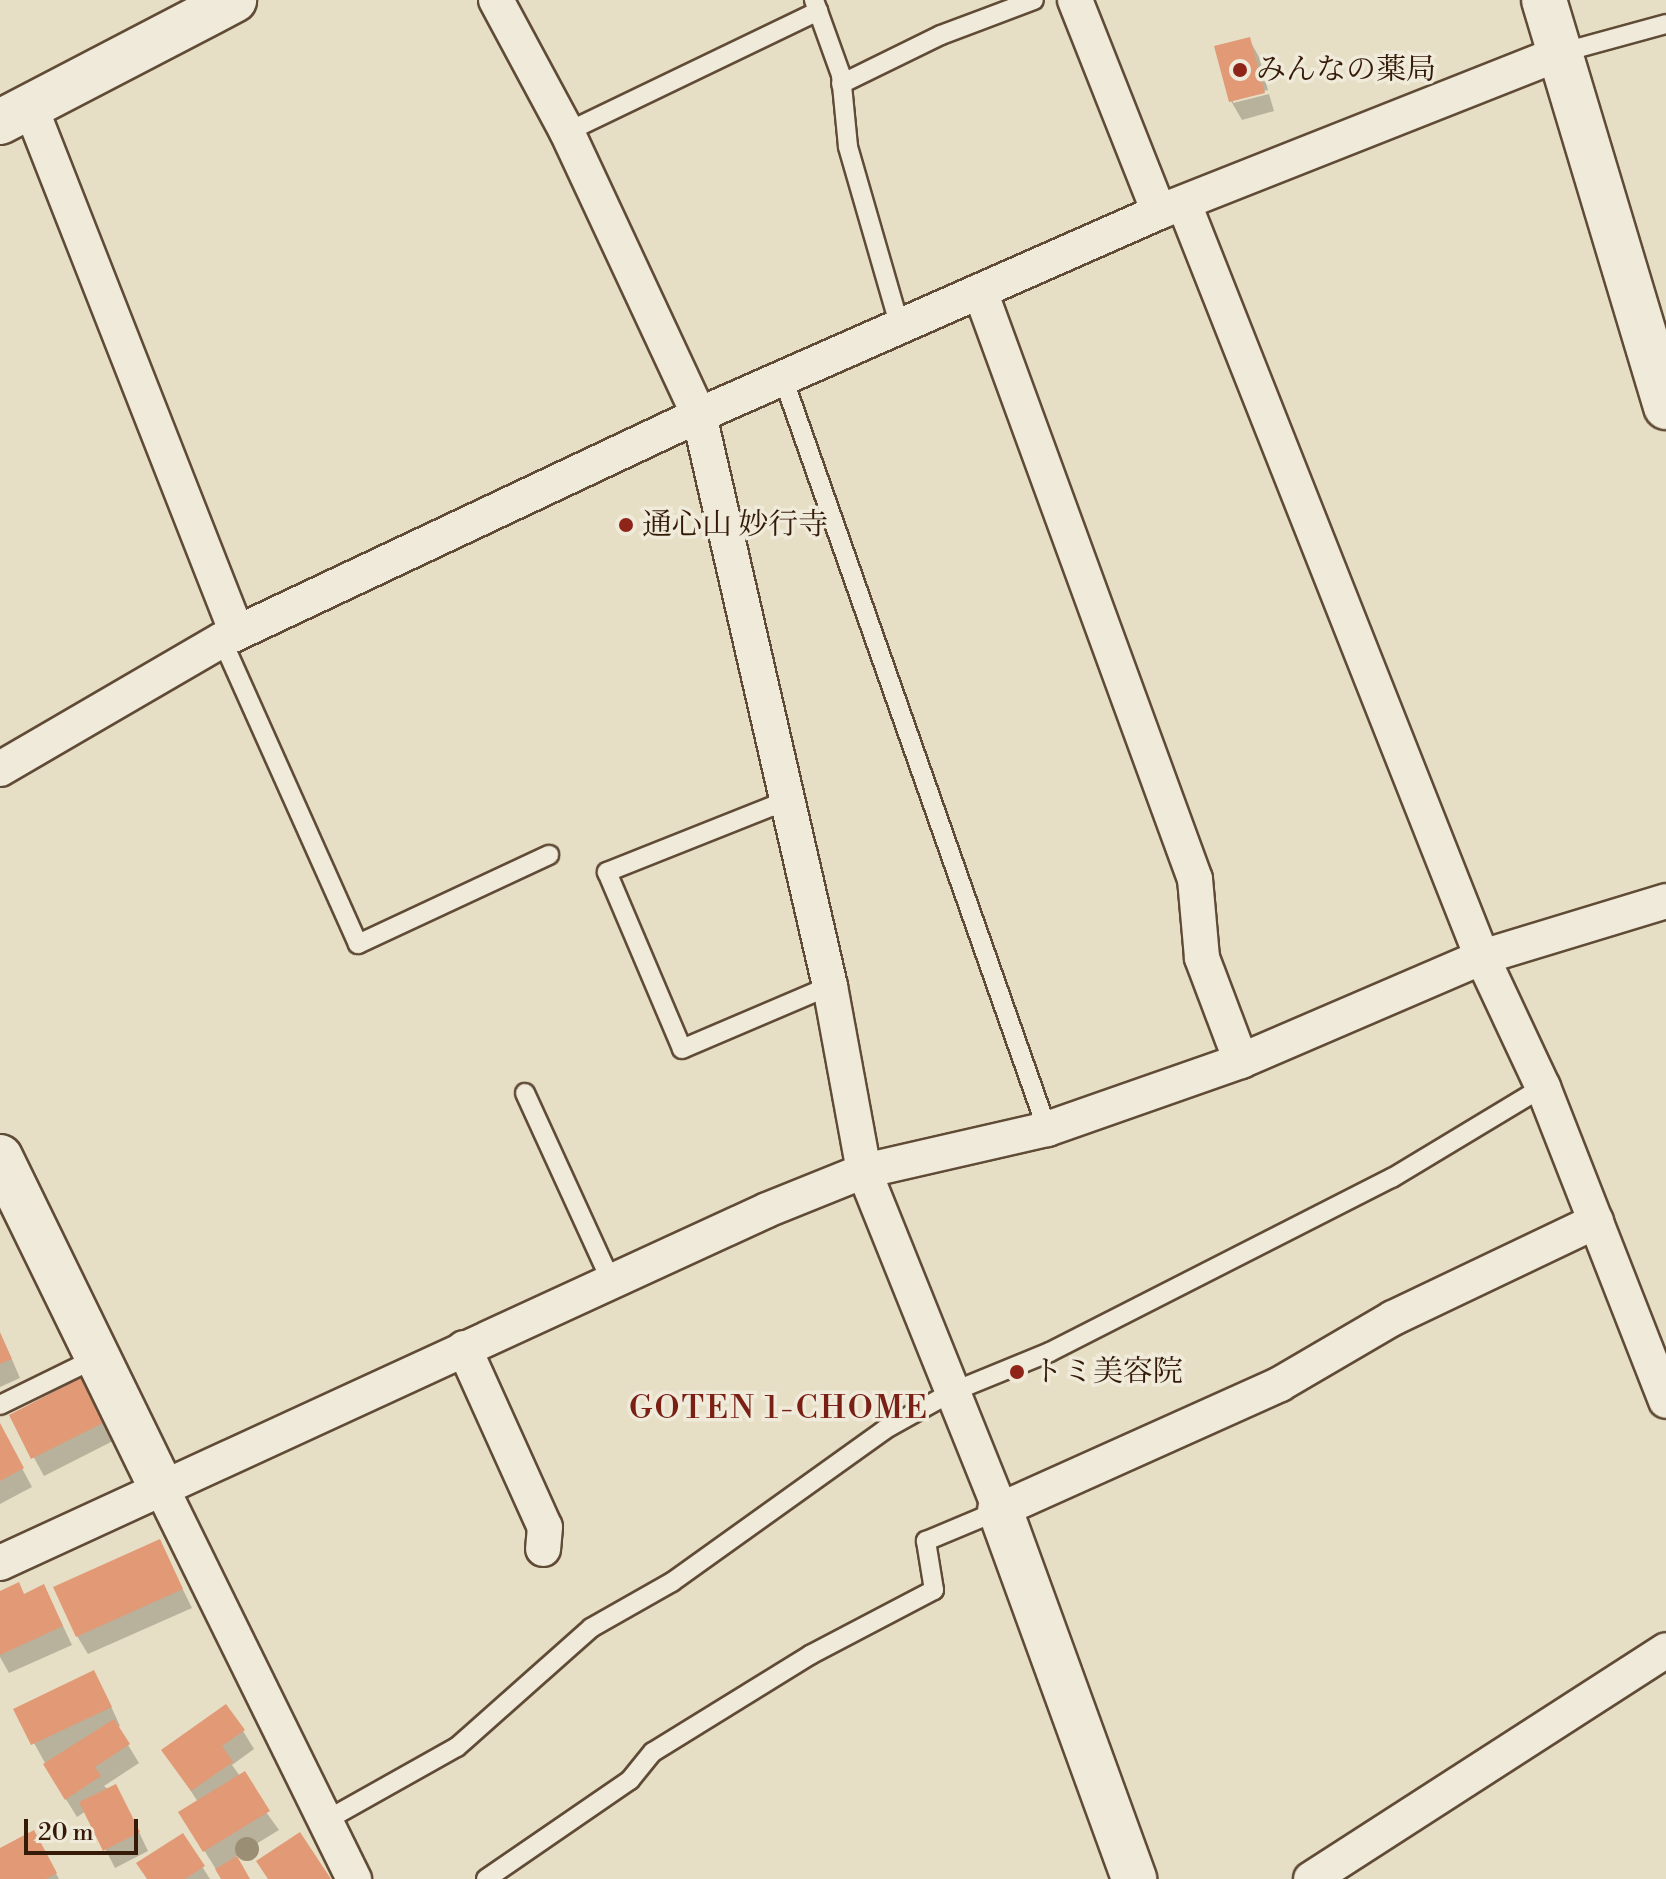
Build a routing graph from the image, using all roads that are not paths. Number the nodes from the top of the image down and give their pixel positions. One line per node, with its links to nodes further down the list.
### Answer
1 (234, 0): 10 (street)
2 (496, 0): 11 (street)
3 (1034, 0): 9 (lane)
4 (1075, 0): 12 (street)
5 (1544, 0): 8 (street)
6 (816, 5): 9 (lane); 11 (lane)
7 (1666, 24): 8 (lane)
8 (1560, 53): 12 (street); 16 (street)
9 (841, 84): 14 (lane)
10 (15, 114): 18 (street)
11 (567, 132): 17 (street)
12 (1172, 208): 13 (street); 23 (street)
13 (980, 291): 14 (street); 25 (street)
14 (900, 327): 15 (street)
15 (783, 378): 17 (street); 28 (lane)
16 (1666, 407)
17 (699, 415): 18 (street); 20 (street)
18 (230, 636): 19 (street); 21 (lane)
19 (0, 769)
20 (788, 800): 24 (street); 24 (lane)
21 (549, 855)
22 (1666, 901): 23 (street)
23 (1482, 957): 25 (street); 26 (street)
24 (830, 986): 30 (street)
25 (1241, 1061): 28 (street)
26 (1543, 1087): 31 (street); 35 (lane)
27 (525, 1093): 32 (lane)
28 (1047, 1129): 30 (street)
29 (0, 1157): 34 (street)
30 (864, 1171): 32 (street); 35 (street)
31 (1596, 1221): 36 (street); 39 (street)
32 (611, 1281): 33 (street)
33 (464, 1348): 38 (street); 40 (street)
34 (98, 1357): 37 (lane); 38 (street)
35 (952, 1392): 39 (street); 43 (lane)
36 (1666, 1401)
37 (0, 1405)
38 (162, 1489): 41 (street); 43 (street)
39 (1000, 1510): 45 (lane); 46 (street)
40 (543, 1549)
41 (0, 1563)
42 (1666, 1650): 47 (street)
43 (325, 1821): 44 (street)
44 (354, 1879)
45 (486, 1879)
46 (1134, 1879)
47 (1311, 1879)

